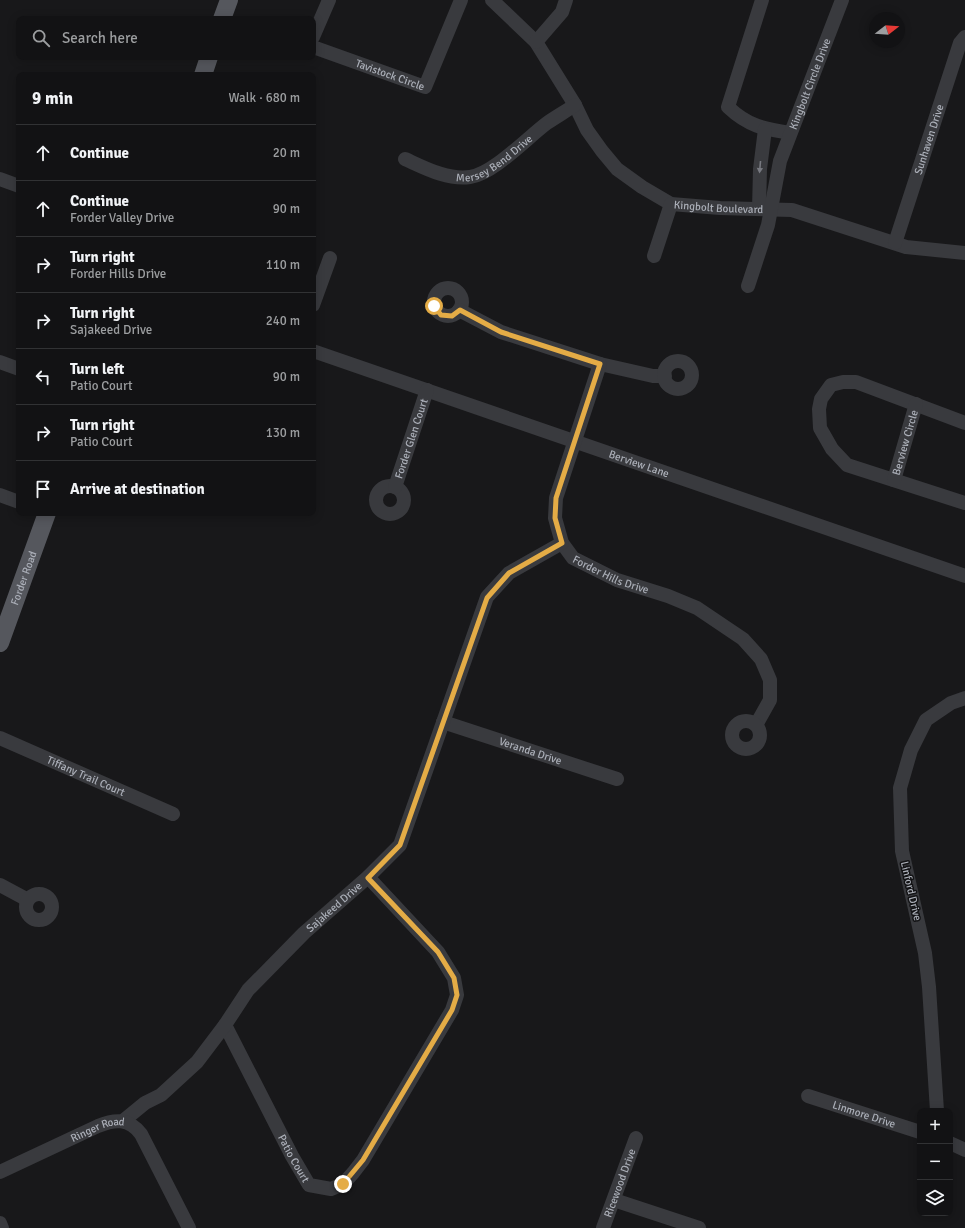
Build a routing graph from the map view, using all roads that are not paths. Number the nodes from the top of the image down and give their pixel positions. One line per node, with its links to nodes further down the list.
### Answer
1 (229, 0): 8 (main road)
2 (329, 0): 9 (street)
3 (461, 0): 12 (street, Tavistock Circle)
4 (492, 0): 11 (street, Kingbolt Boulevard)
5 (566, 0): 11 (street)
6 (762, 0): 16 (street, Kingbolt Circle Drive)
7 (842, 0): 17 (street, Kingbolt Circle Drive)
8 (223, 16)
9 (316, 30)
10 (965, 37): 23 (street, Sunhaven Drive)
11 (536, 42): 15 (street, Kingbolt Boulevard)
12 (316, 48)
13 (208, 60): 14 (main road)
14 (204, 72)
15 (575, 105): 18 (street, Mersey Bend Drive); 21 (street, Kingbolt Boulevard)
16 (765, 129): 17 (street, Kingbolt Circle Drive); 22 (street, one-way to 22)
17 (790, 133): 22 (street)
18 (406, 159)
19 (0, 178): 20 (street)
20 (16, 185)
21 (671, 204): 22 (street, Kingbolt Boulevard); 25 (street)
22 (765, 209): 23 (street, Kingbolt Boulevard); 27 (street)
23 (895, 243): 24 (street, Kingbolt Boulevard)
24 (965, 253)
25 (654, 256)
26 (330, 258): 28 (street)
27 (748, 286)
28 (316, 297)
29 (460, 310): 32 (street)
30 (316, 352): 35 (street, Berview Lane)
31 (0, 362): 33 (street)
32 (600, 364): 34 (street); 38 (street, Forder Hills Drive)
33 (16, 368)
34 (665, 376)
35 (427, 390): 38 (street, Berview Lane); 40 (street, Forder Glen Court)
36 (916, 404): 37 (street, Berview Circle); 39 (street, Berview Circle); 39 (street, Berview Circle)
37 (965, 423)
38 (575, 441): 45 (street, Forder Hills Drive); 46 (street, Berview Lane)
39 (894, 480): 43 (street, Berview Circle)
40 (395, 487)
41 (0, 495): 42 (street)
42 (16, 501)
43 (965, 503)
44 (46, 516): 47 (main road, Forder Road)
45 (562, 543): 49 (street, Sajakeed Drive); 50 (street, Forder Hills Drive)
46 (965, 576)
47 (0, 643)
48 (965, 698): 59 (street, Linford Drive)
49 (443, 722): 52 (street, Veranda Drive); 54 (street, Sajakeed Drive)
50 (756, 725)
51 (0, 738): 53 (street, Tiffany Trail Court)
52 (616, 779)
53 (173, 814)
54 (368, 878): 57 (street, Sajakeed Drive); 57 (street, Patio Court)
55 (0, 885): 56 (street)
56 (28, 900)
57 (225, 1026): 60 (street, Sajakeed Drive)
58 (808, 1096): 61 (street, Linmore Drive)
59 (937, 1108)
60 (123, 1121): 65 (street, Ringer Road); 69 (street, Ringer Road)
61 (917, 1131)
62 (636, 1138): 66 (street, Ricewood Drive)
63 (952, 1144): 64 (street)
64 (965, 1150)
65 (0, 1172)
66 (614, 1200): 70 (street, Ricewood Drive); 71 (street)
67 (0, 1223): 68 (street)
68 (2, 1228)
69 (189, 1228)
70 (603, 1228)
71 (699, 1228)

